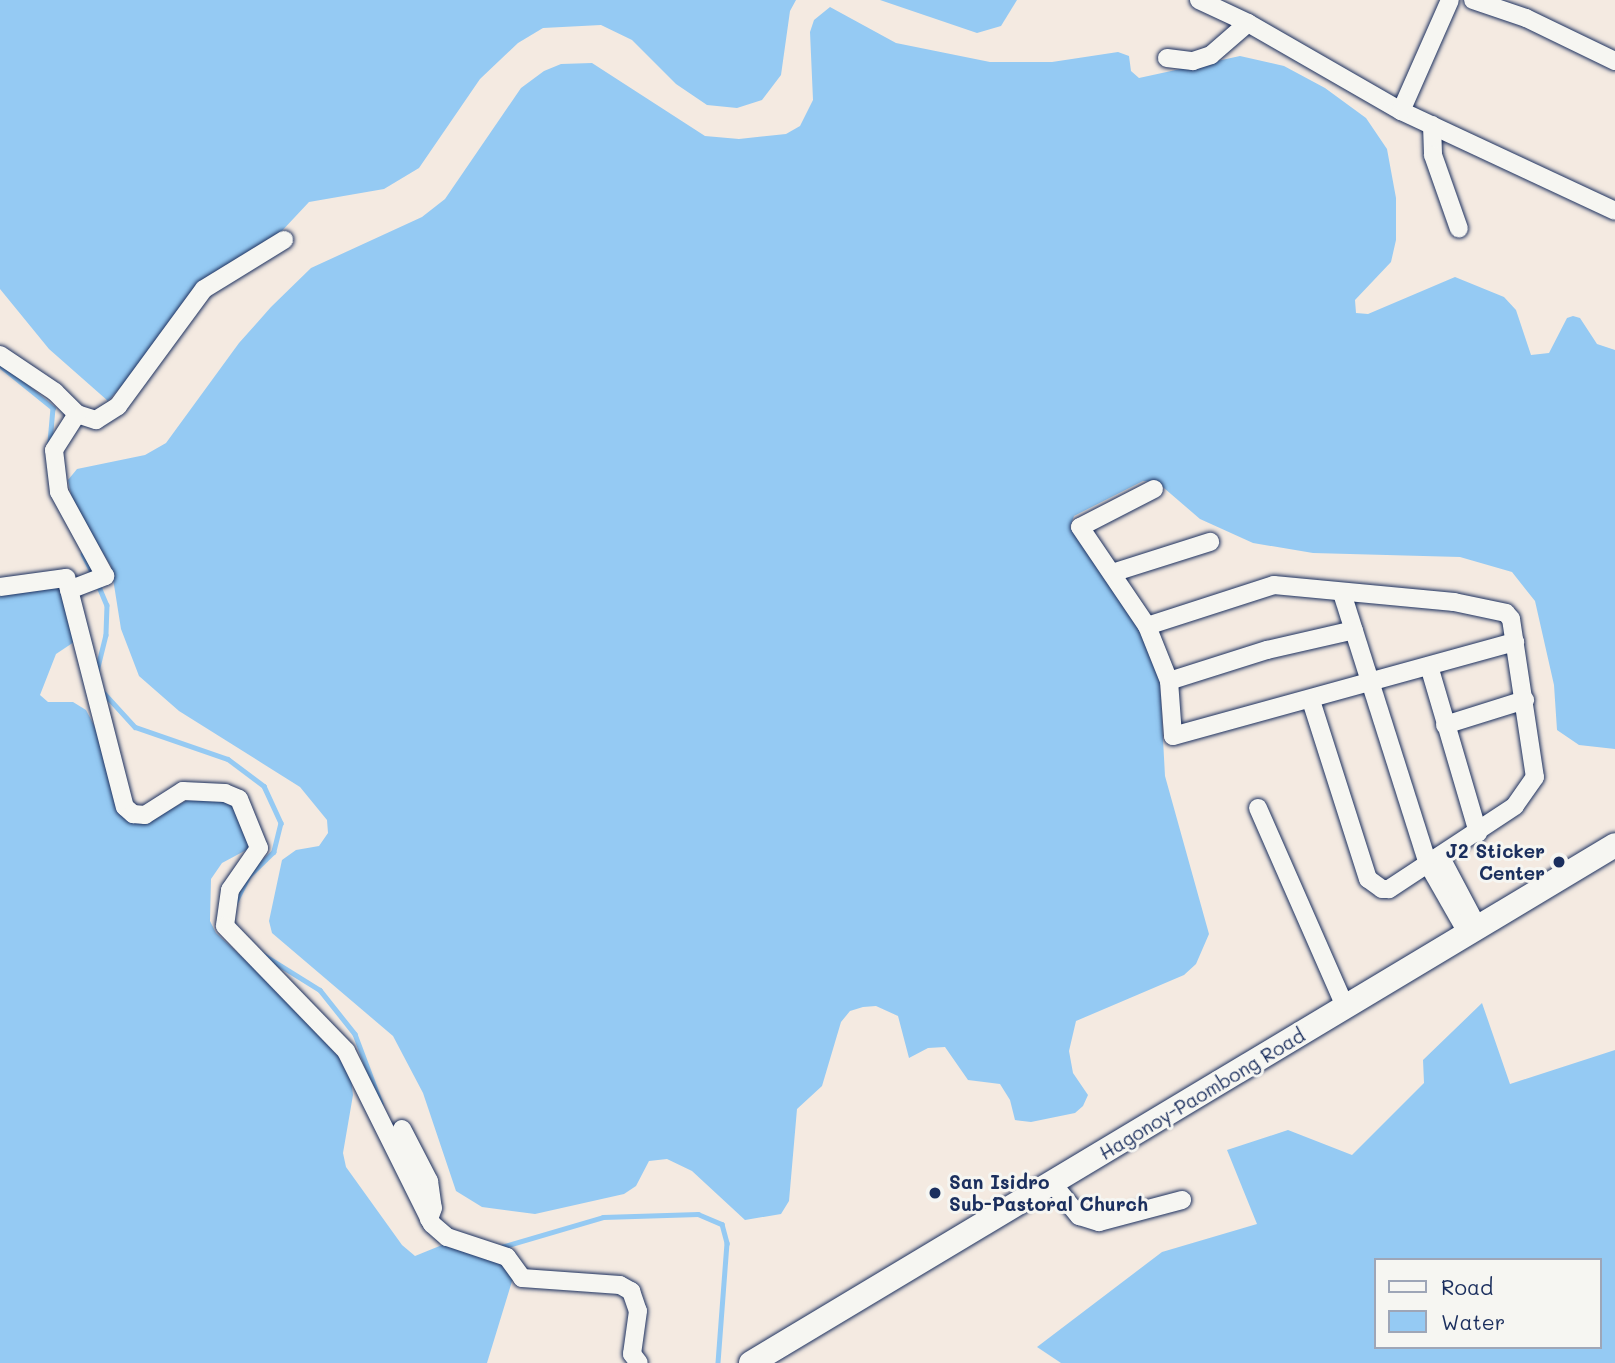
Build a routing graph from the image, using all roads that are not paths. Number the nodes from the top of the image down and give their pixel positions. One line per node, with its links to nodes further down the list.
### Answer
1 (1450, 0): 7 (street)
2 (1473, 0): 6 (street)
3 (1202, 1): 4 (street)
4 (1248, 23): 5 (street); 7 (street)
5 (1167, 58)
6 (1615, 61)
7 (1401, 111): 8 (street)
8 (1432, 125): 9 (street); 10 (street)
9 (1615, 211)
10 (1460, 229)
11 (285, 240): 13 (street)
12 (0, 355): 13 (street)
13 (77, 414): 18 (street)
14 (1154, 489): 16 (street)
15 (1210, 542): 16 (street)
16 (1112, 573): 20 (street)
17 (0, 587): 18 (street)
18 (69, 590): 38 (street)
19 (1342, 593): 20 (street); 21 (street); 22 (street)
20 (1147, 626): 24 (street)
21 (1354, 630): 24 (street); 25 (street)
22 (1515, 642): 23 (street); 27 (street)
23 (1429, 666): 25 (street); 28 (street)
24 (1168, 681): 26 (street)
25 (1371, 683): 26 (street); 32 (street)
26 (1311, 699): 32 (street)
27 (1525, 700): 28 (street); 30 (street)
28 (1445, 725): 30 (street)
29 (1258, 808): 34 (street)
30 (1478, 833): 32 (street)
31 (1615, 845): 33 (main road, Hagonoy-Paombong Road)
32 (1434, 860): 33 (street)
33 (1473, 931): 34 (main road, Hagonoy-Paombong Road)
34 (1346, 1008): 36 (main road, Hagonoy-Paombong Road)
35 (402, 1129): 38 (street)
36 (1052, 1183): 37 (street); 40 (main road, Hagonoy-Paombong Road)
37 (1182, 1200)
38 (431, 1213): 39 (street)
39 (639, 1363)
40 (751, 1363)

